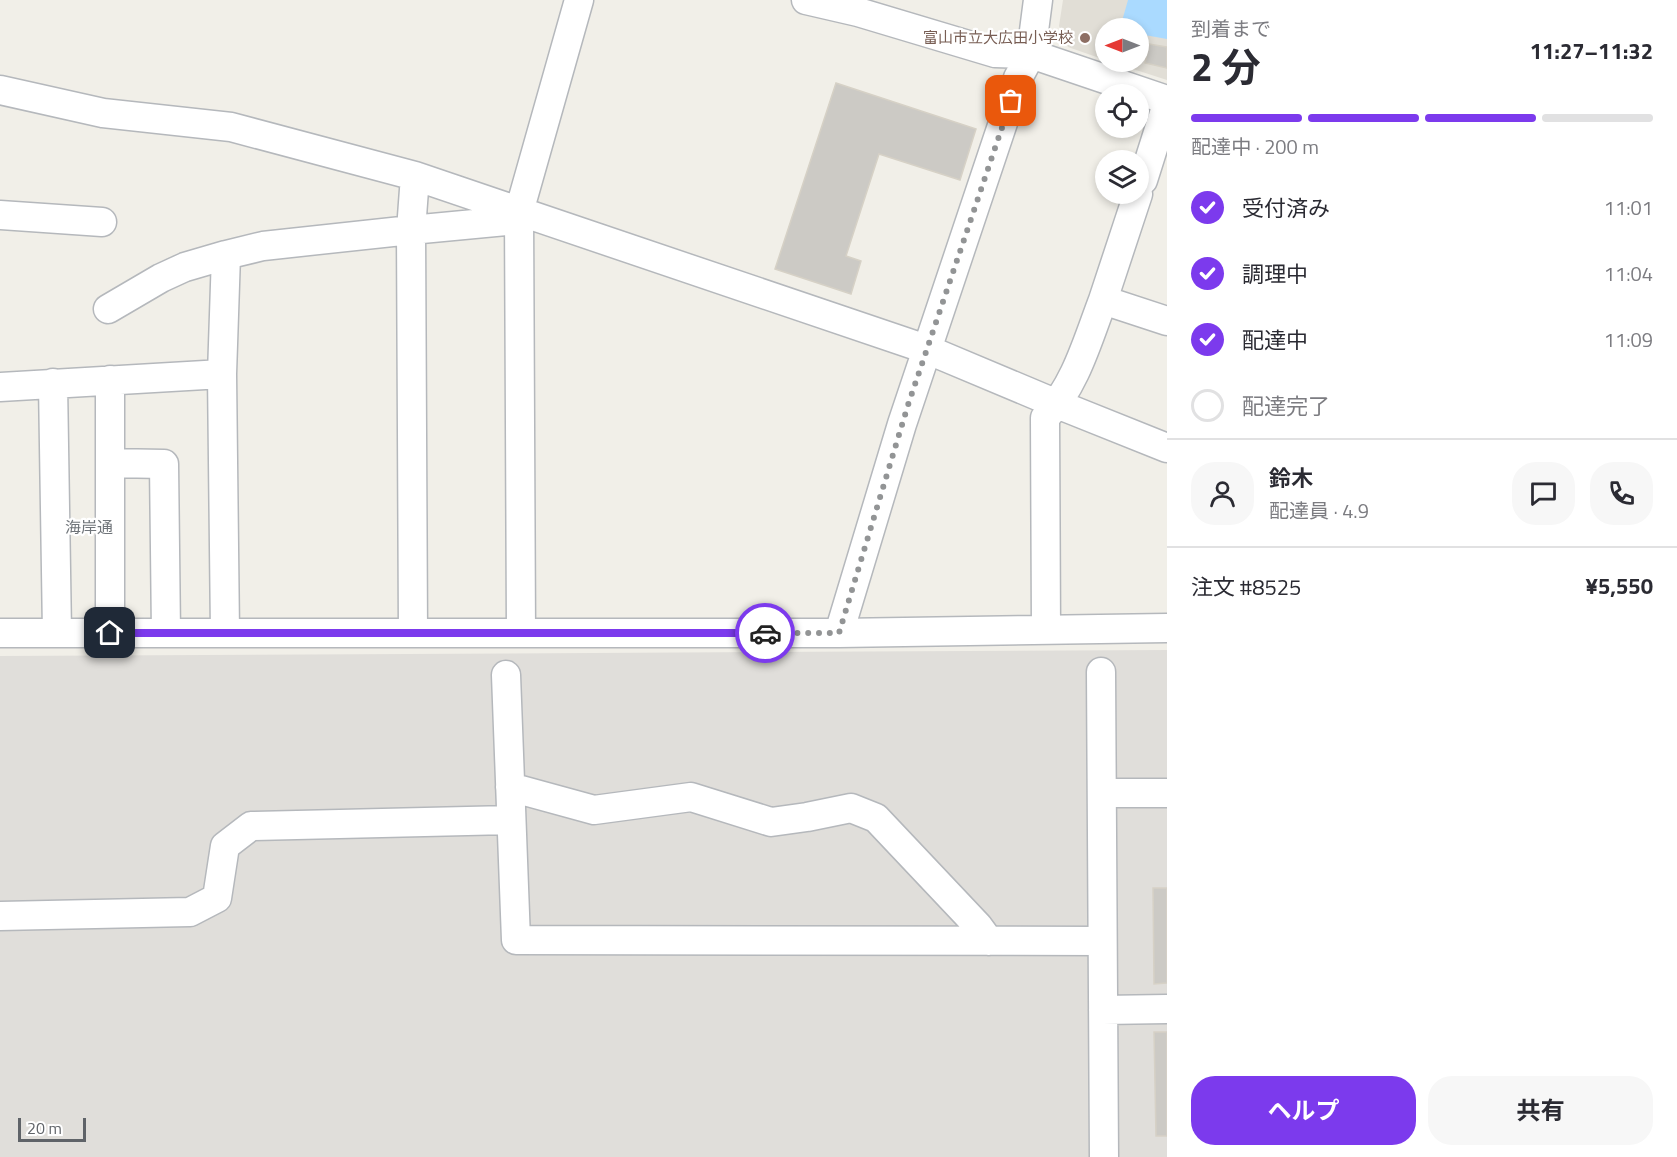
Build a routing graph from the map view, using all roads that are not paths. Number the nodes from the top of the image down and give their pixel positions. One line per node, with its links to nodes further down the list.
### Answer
1 (579, 0): 10 (street)
2 (806, 0): 4 (street)
3 (1038, 0): 4 (street)
4 (1031, 54): 6 (street); 18 (street)
5 (0, 90): 7 (street)
6 (1167, 102): 8 (street)
7 (415, 176): 10 (street); 13 (street)
8 (1149, 179)
9 (1141, 204): 15 (street)
10 (519, 212): 13 (street); 18 (street); 34 (street)
11 (0, 214): 12 (street)
12 (102, 222)
13 (411, 230): 14 (street); 33 (street)
14 (226, 255): 16 (street); 19 (street)
15 (1103, 300): 17 (street); 23 (street)
16 (108, 309)
17 (1167, 321)
18 (926, 349): 23 (street); 35 (street)
19 (222, 374): 20 (street); 32 (street)
20 (110, 380): 21 (street); 25 (street)
21 (53, 383): 22 (street); 29 (street)
22 (0, 387)
23 (1057, 404): 24 (street); 27 (street)
24 (1167, 448)
25 (110, 463): 30 (street); 31 (street)
26 (1167, 628): 27 (street)
27 (1046, 630): 35 (street)
28 (0, 633): 29 (street)
29 (57, 633): 30 (street)
30 (110, 633): 31 (street)
31 (166, 633): 32 (street)
32 (225, 633): 33 (street)
33 (413, 633): 34 (street)
34 (521, 633): 35 (street)
35 (839, 633)
36 (1101, 672): 39 (street)
37 (506, 675): 38 (street)
38 (510, 787): 41 (street); 43 (street)
39 (1102, 793): 40 (street); 44 (street)
40 (1167, 793)
41 (511, 820): 42 (street); 43 (street)
42 (0, 916)
43 (989, 941): 44 (street)
44 (1102, 941): 46 (street)
45 (1167, 1009): 46 (street)
46 (1103, 1010): 47 (street)
47 (1104, 1157)

